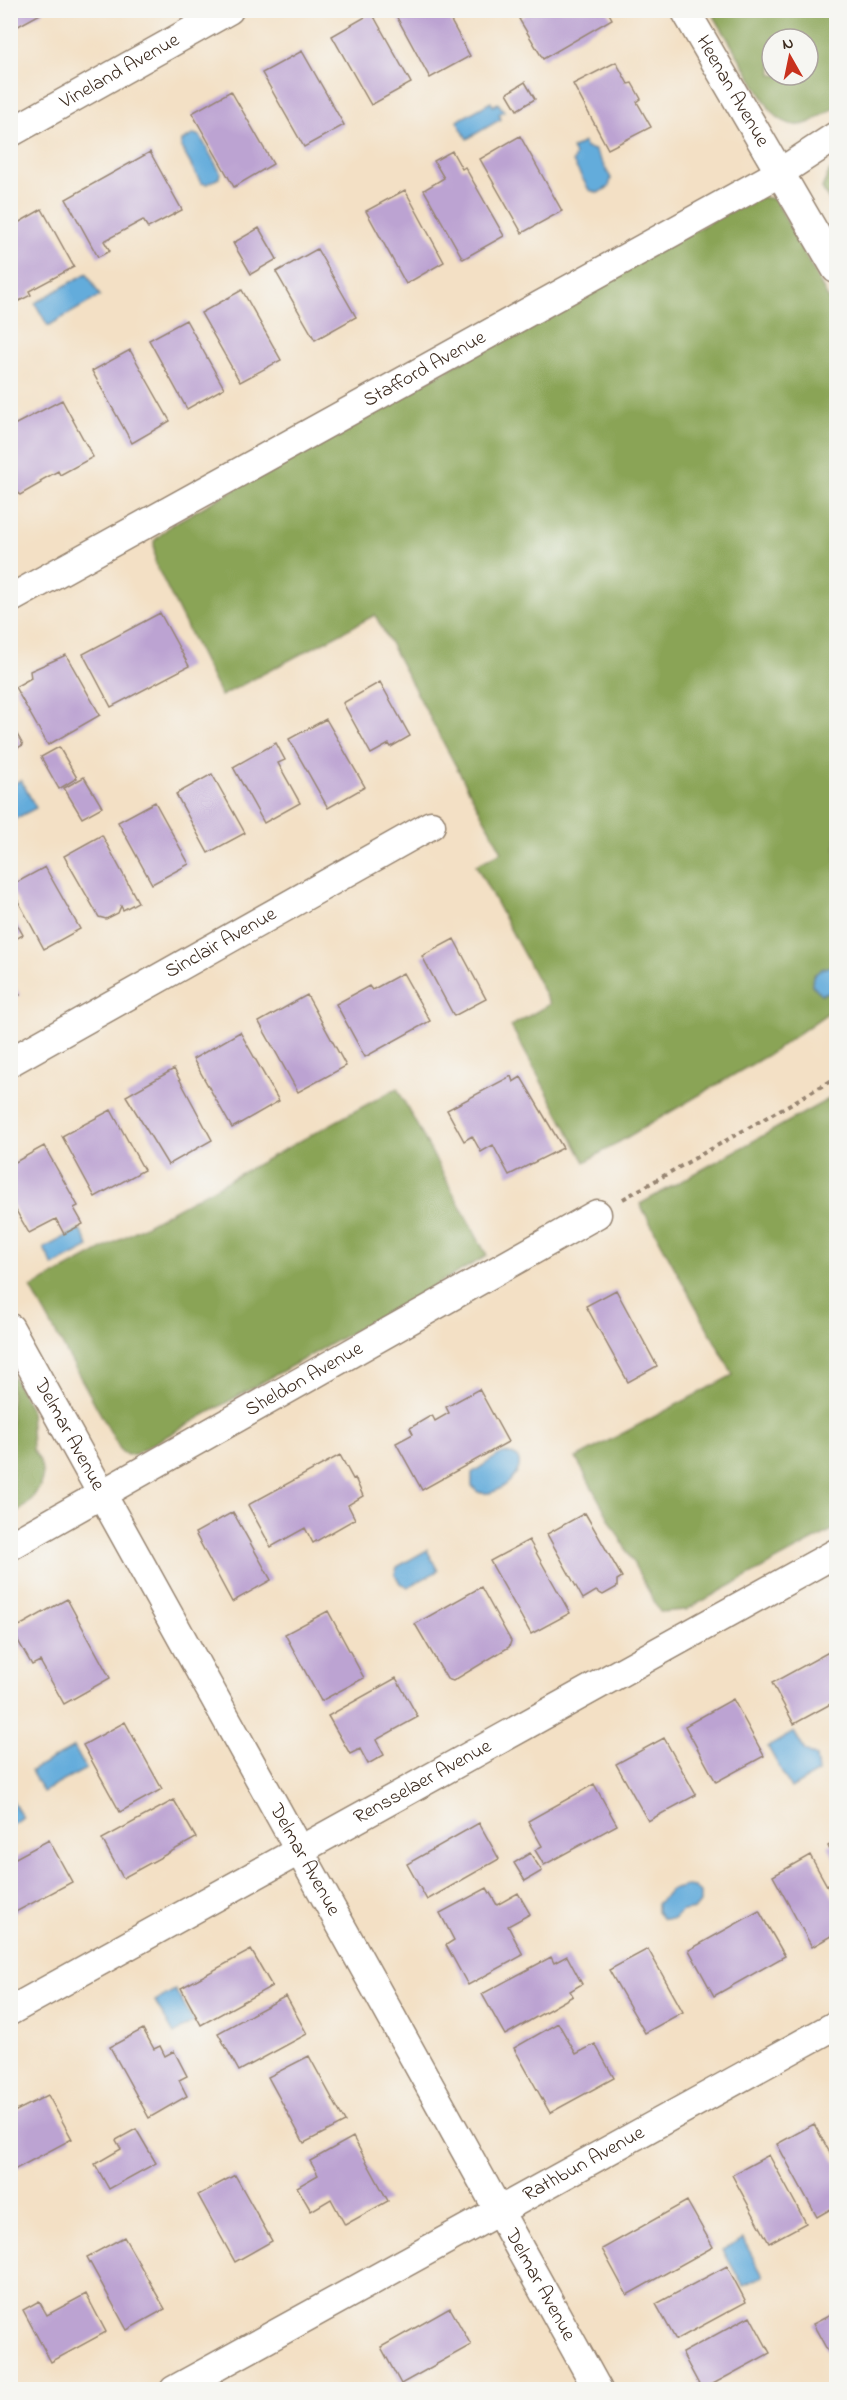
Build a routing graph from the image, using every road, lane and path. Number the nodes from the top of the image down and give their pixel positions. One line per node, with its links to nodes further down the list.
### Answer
1 (229, 10): 3 (street, Vineland Avenue)
2 (685, 10): 5 (street, Heenan Avenue)
3 (10, 133)
4 (837, 136): 5 (street, Stafford Avenue)
5 (781, 172): 6 (street, Heenan Avenue); 7 (street, Stafford Avenue)
6 (837, 269)
7 (10, 599)
8 (431, 825): 9 (street, Sinclair Avenue)
9 (10, 1062)
10 (837, 1078): 11 (path)
11 (597, 1214): 13 (street, Sheldon Avenue)
12 (10, 1328): 13 (street, Delmar Avenue)
13 (103, 1496): 14 (street, Sheldon Avenue); 16 (street, Delmar Avenue)
14 (10, 1546)
15 (837, 1553): 16 (street, Rensselaer Avenue)
16 (300, 1851): 17 (street, Rensselaer Avenue); 19 (street, Delmar Avenue)
17 (10, 2011)
18 (837, 2025): 19 (street, Rathbun Avenue)
19 (499, 2211): 20 (street, Rathbun Avenue); 21 (street, Delmar Avenue)
20 (174, 2390)
21 (598, 2390)

